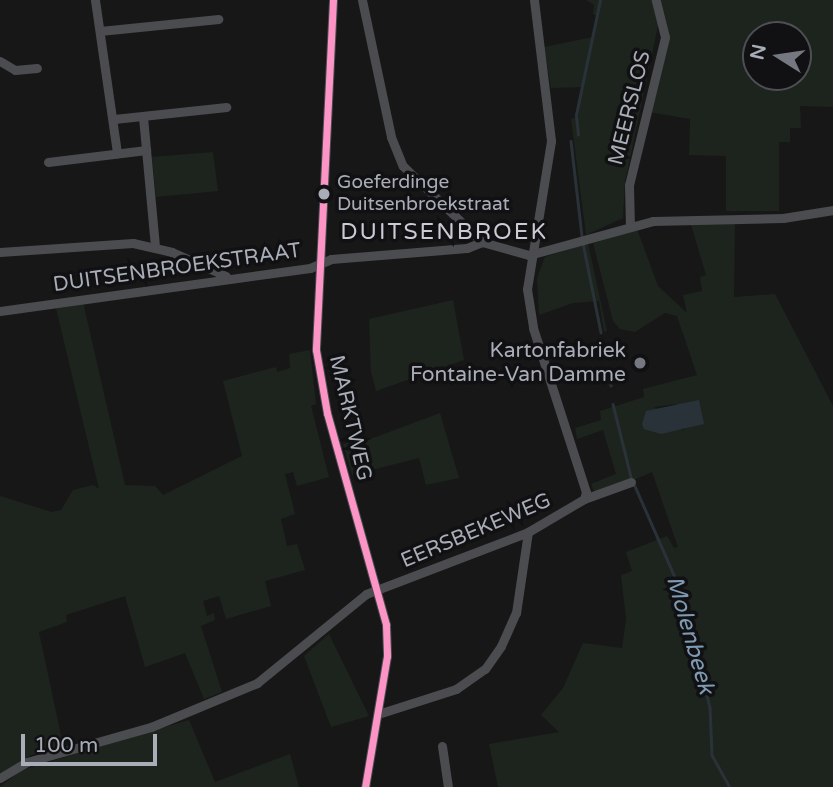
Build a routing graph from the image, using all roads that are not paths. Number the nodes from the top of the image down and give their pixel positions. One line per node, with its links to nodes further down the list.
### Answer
1 (95, 0): 7 (street)
2 (333, 0): 22 (street, MARKTWEG)
3 (362, 0): 18 (street)
4 (534, 0): 21 (street)
5 (656, 0): 17 (street, MEERSLOS)
6 (218, 19): 7 (street)
7 (100, 31): 12 (street)
8 (0, 61): 9 (street)
9 (37, 68)
10 (226, 107): 11 (street)
11 (143, 117): 12 (street); 13 (street)
12 (114, 119): 14 (street)
13 (146, 150): 14 (street); 19 (street)
14 (117, 153): 15 (street)
15 (48, 162)
16 (833, 210): 17 (street)
17 (630, 227): 21 (street)
18 (482, 242): 21 (street); 22 (street, DUITSENBROEKSTRAAT)
19 (155, 246): 20 (street); 23 (street)
20 (0, 252)
21 (529, 255): 26 (street)
22 (317, 266): 23 (street, DUITSENBROEKSTRAAT); 28 (street, MARKTWEG)
23 (232, 277): 24 (street, DUITSENBROEKSTRAAT)
24 (0, 311)
25 (631, 482): 26 (street, EERSBEKEWEG)
26 (584, 499): 27 (street, EERSBEKEWEG)
27 (528, 532): 28 (street, EERSBEKEWEG); 29 (street)
28 (377, 590): 29 (street, MARKTWEG); 31 (street, EERSBEKEWEG)
29 (378, 714): 32 (street, MARKTWEG)
30 (442, 746): 33 (street)
31 (0, 778)
32 (365, 787)
33 (449, 787)

